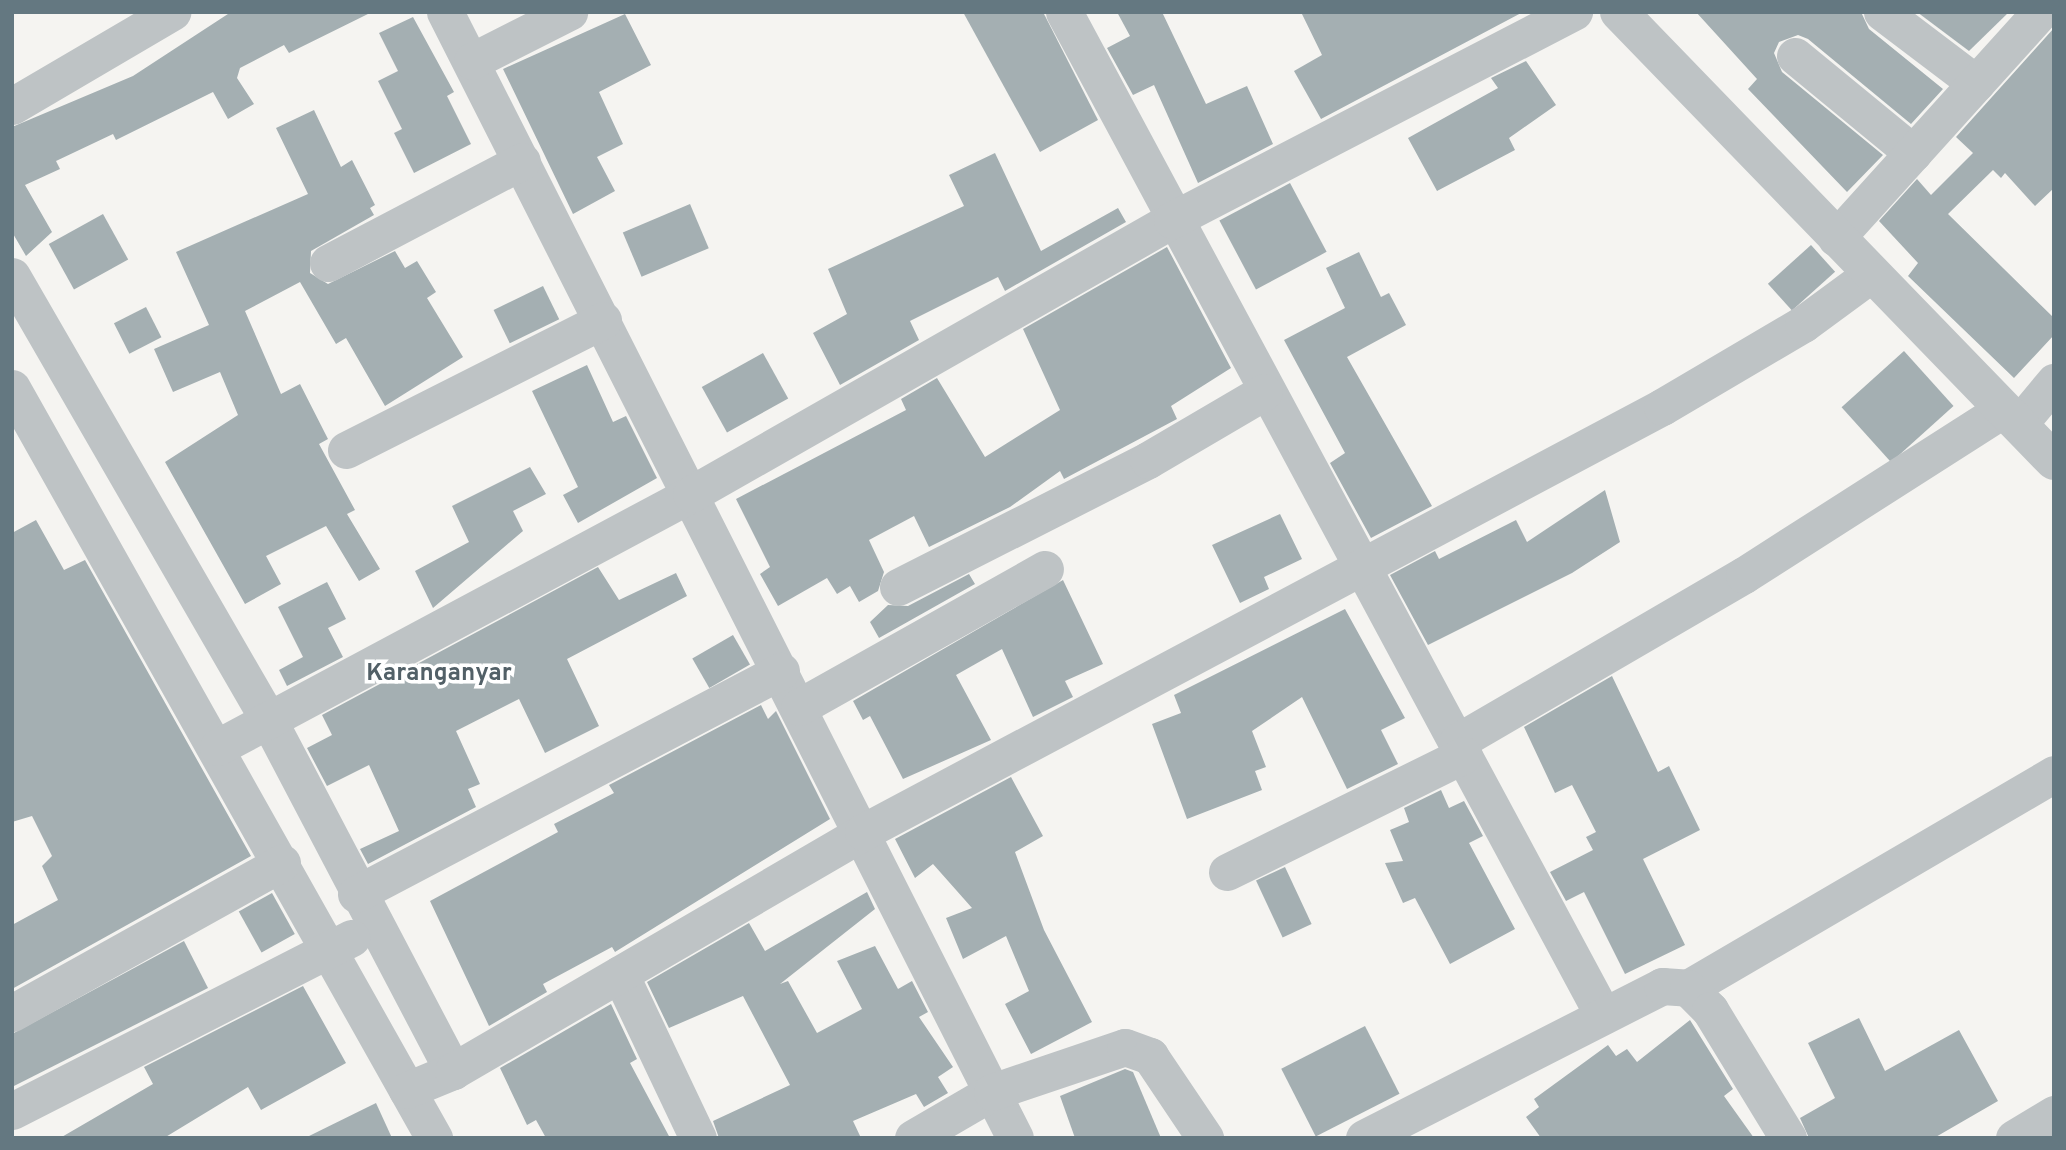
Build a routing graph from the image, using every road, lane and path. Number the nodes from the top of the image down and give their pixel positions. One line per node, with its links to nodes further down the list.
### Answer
1 (172, 12): 12 (street)
2 (445, 12): 10 (street)
3 (569, 12): 10 (street)
4 (1065, 12): 15 (street)
5 (1574, 12): 15 (street)
6 (1619, 12): 16 (street)
7 (1882, 12): 11 (street)
8 (2040, 12): 11 (street)
9 (1795, 56): 13 (street)
10 (472, 61): 14 (street)
11 (1976, 83): 13 (street)
12 (12, 106)
13 (1913, 153): 16 (street)
14 (522, 161): 17 (street); 20 (street)
15 (1172, 220): 22 (street); 27 (street)
16 (1836, 238): 18 (street)
17 (328, 262)
18 (1871, 274): 24 (street); 28 (street)
19 (12, 276): 33 (street)
20 (603, 320): 25 (street); 27 (street)
21 (2054, 382): 24 (street)
22 (1264, 392): 28 (street); 30 (street)
23 (16, 403): 33 (street)
24 (2012, 416): 26 (street); 34 (street)
25 (346, 450)
26 (2054, 461)
27 (691, 494): 31 (street); 33 (street)
28 (1365, 566): 34 (street); 36 (street)
29 (1045, 569): 32 (street)
30 (898, 587)
31 (781, 671): 32 (street); 39 (street)
32 (799, 707): 36 (street)
33 (243, 733): 37 (street); 39 (street)
34 (1460, 748): 38 (street); 45 (street)
35 (2054, 774): 43 (street)
36 (863, 832): 42 (street); 47 (street)
37 (282, 863): 41 (street); 44 (street)
38 (1227, 872)
39 (356, 894): 40 (street)
40 (374, 928): 41 (street); 46 (street)
41 (329, 947): 46 (street); 48 (street)
42 (620, 974): 46 (street); 51 (street)
43 (1688, 988): 45 (street); 56 (street)
44 (12, 1013)
45 (1603, 1015): 55 (street)
46 (430, 1080): 50 (street)
47 (992, 1092): 52 (street); 53 (street); 54 (street)
48 (14, 1105)
49 (2054, 1114): 57 (street)
50 (434, 1138)
51 (698, 1138)
52 (913, 1138)
53 (1015, 1138)
54 (1205, 1138)
55 (1364, 1138)
56 (1788, 1138)
57 (2014, 1138)

